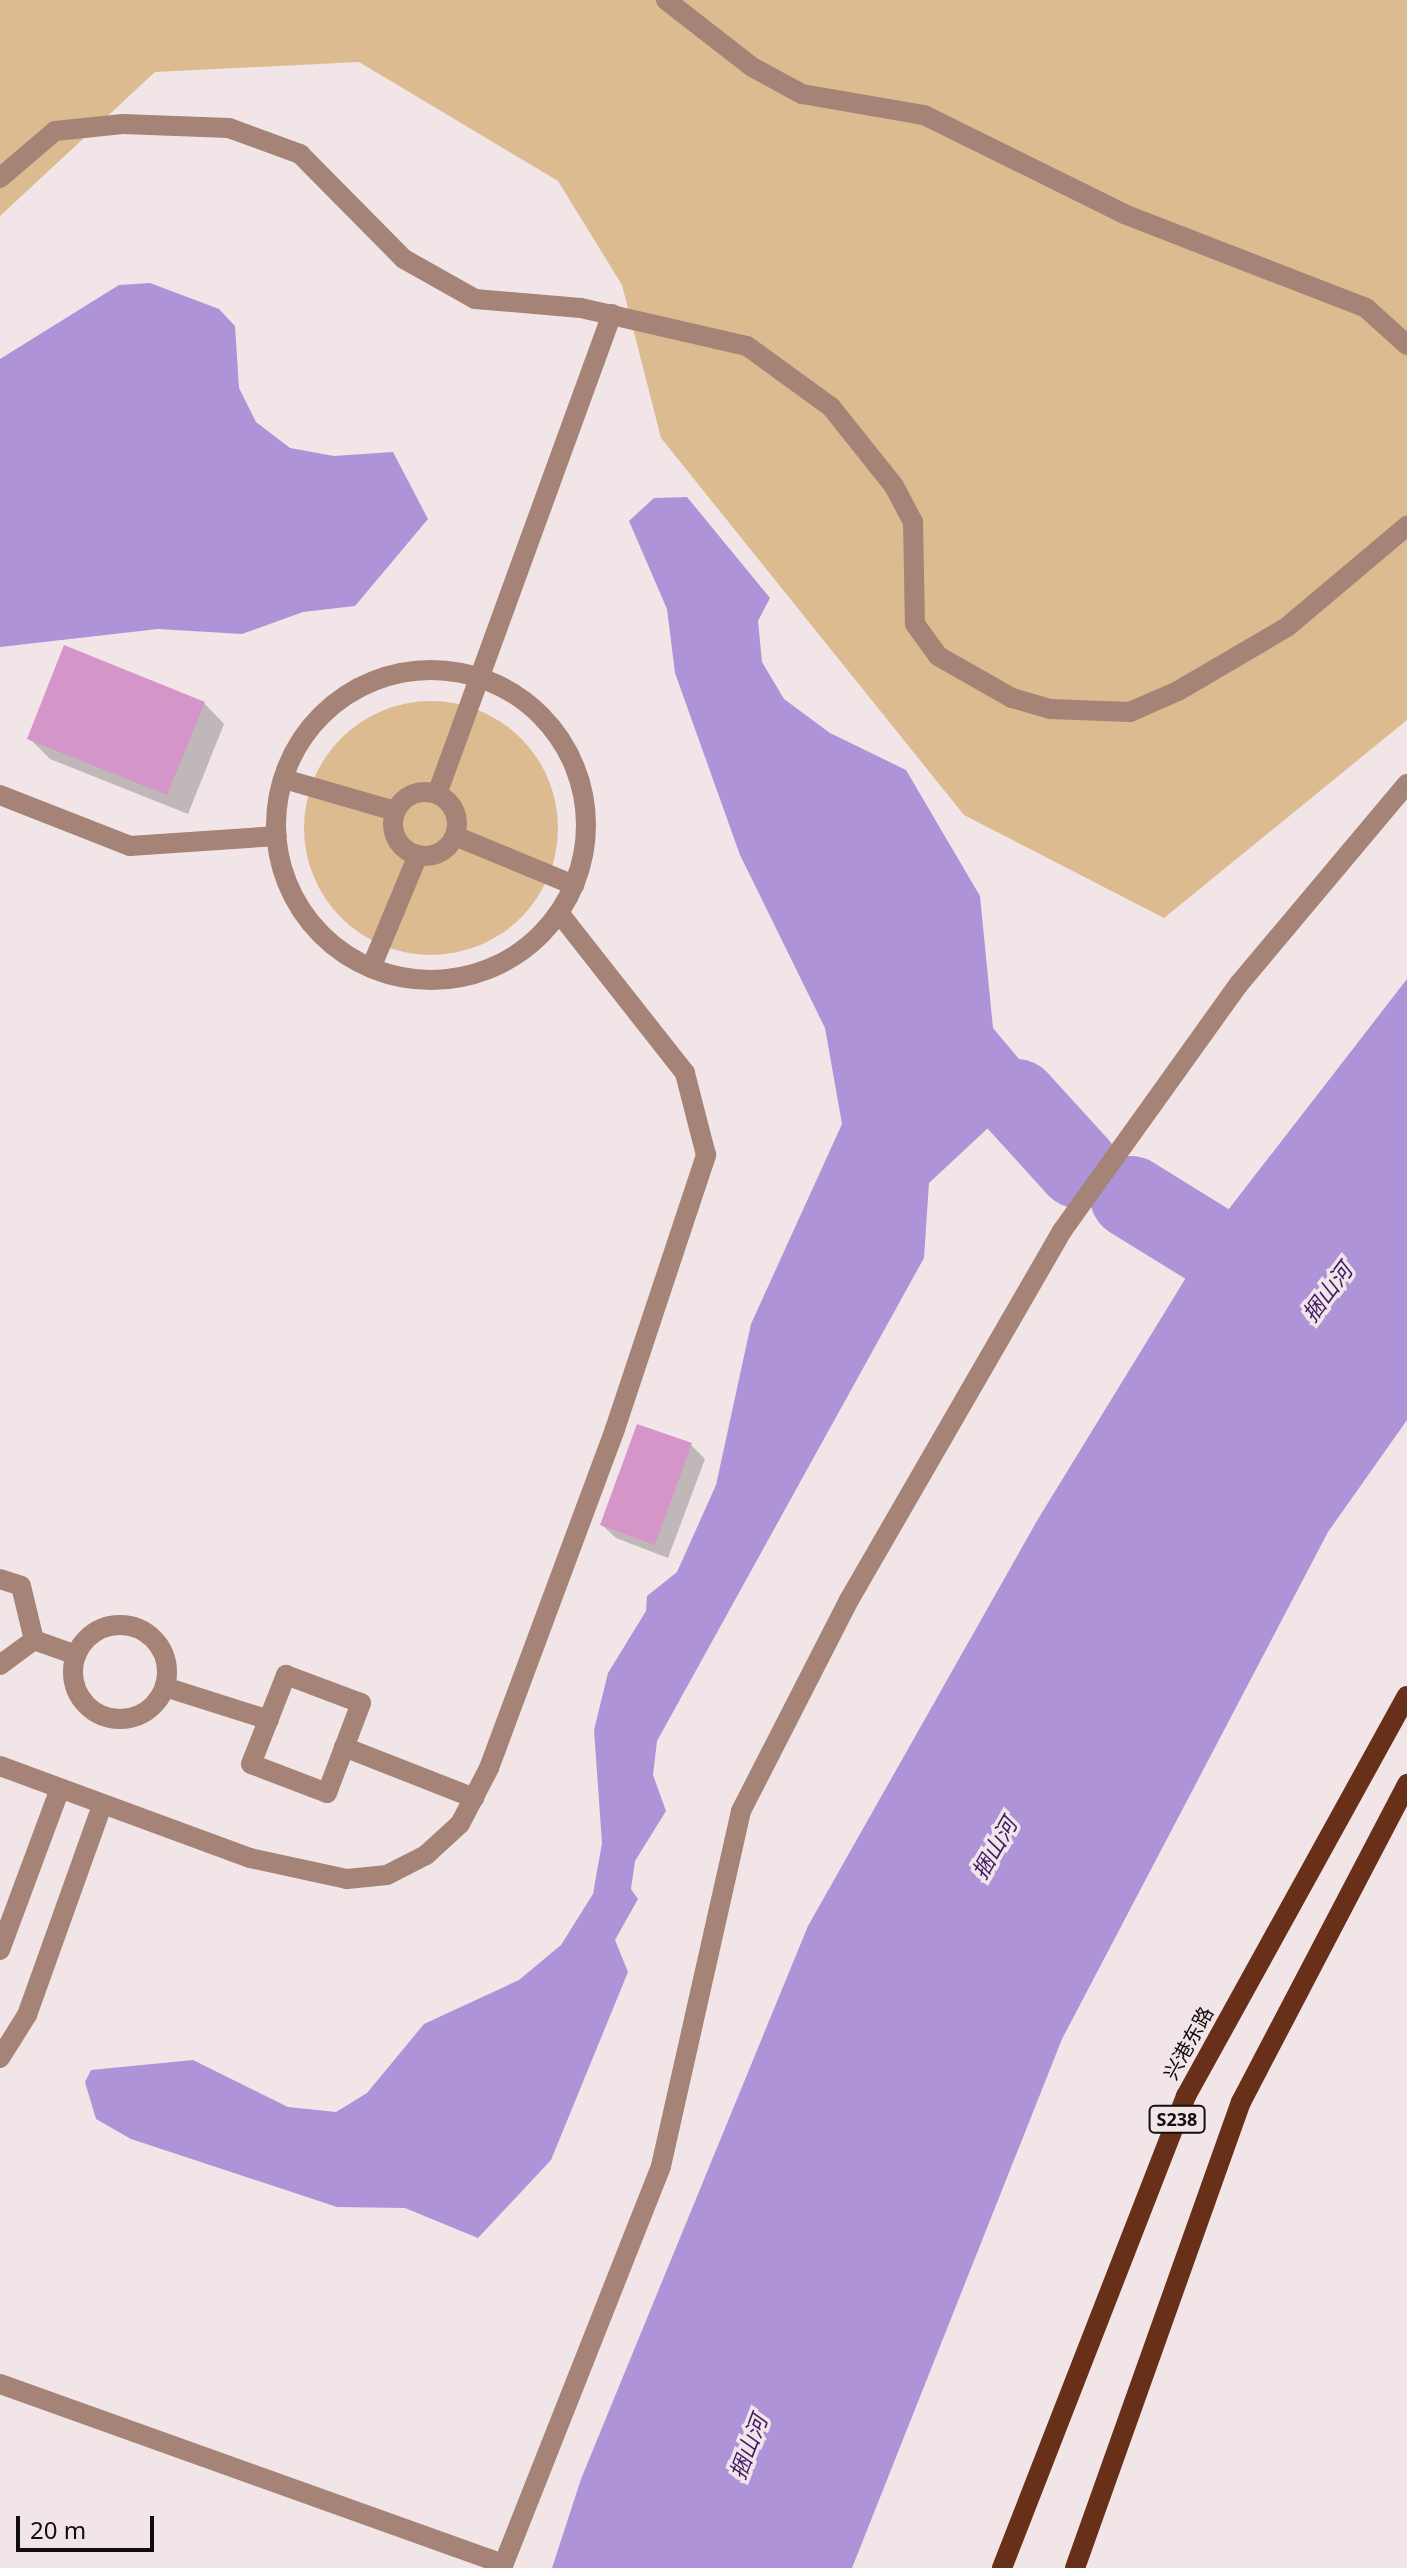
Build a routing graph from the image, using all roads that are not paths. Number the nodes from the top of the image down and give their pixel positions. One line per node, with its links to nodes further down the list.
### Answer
1 (666, 0): 4 (street)
2 (0, 178): 3 (street)
3 (612, 314): 5 (street); 6 (street)
4 (1407, 345)
5 (1407, 526)
6 (484, 680): 7 (street); 9 (street); 15 (street)
7 (284, 779): 11 (street); 12 (street)
8 (1407, 784): 34 (street)
9 (437, 794): 11 (street); 13 (street)
10 (0, 795): 12 (street)
11 (395, 811): 14 (street)
12 (277, 836): 17 (street)
13 (455, 836): 14 (street); 15 (street)
14 (418, 855): 17 (street)
15 (574, 885): 16 (street)
16 (559, 913): 17 (street); 29 (street)
17 (371, 968)
18 (0, 1579): 19 (street)
19 (34, 1640): 20 (street); 21 (street)
20 (76, 1655): 22 (street); 22 (street)
21 (0, 1665)
22 (165, 1687): 24 (street)
23 (1407, 1696): 35 (main road, 兴港东路 / S238)
24 (269, 1720): 25 (street); 25 (street)
25 (344, 1747): 29 (street)
26 (0, 1766): 28 (street)
27 (1407, 1784): 36 (main road, S238)
28 (60, 1789): 30 (street); 31 (street)
29 (474, 1798): 30 (street)
30 (102, 1805): 32 (street)
31 (0, 1950)
32 (0, 2058)
33 (0, 2384): 34 (street)
34 (507, 2567)
35 (1002, 2568)
36 (1075, 2568)

